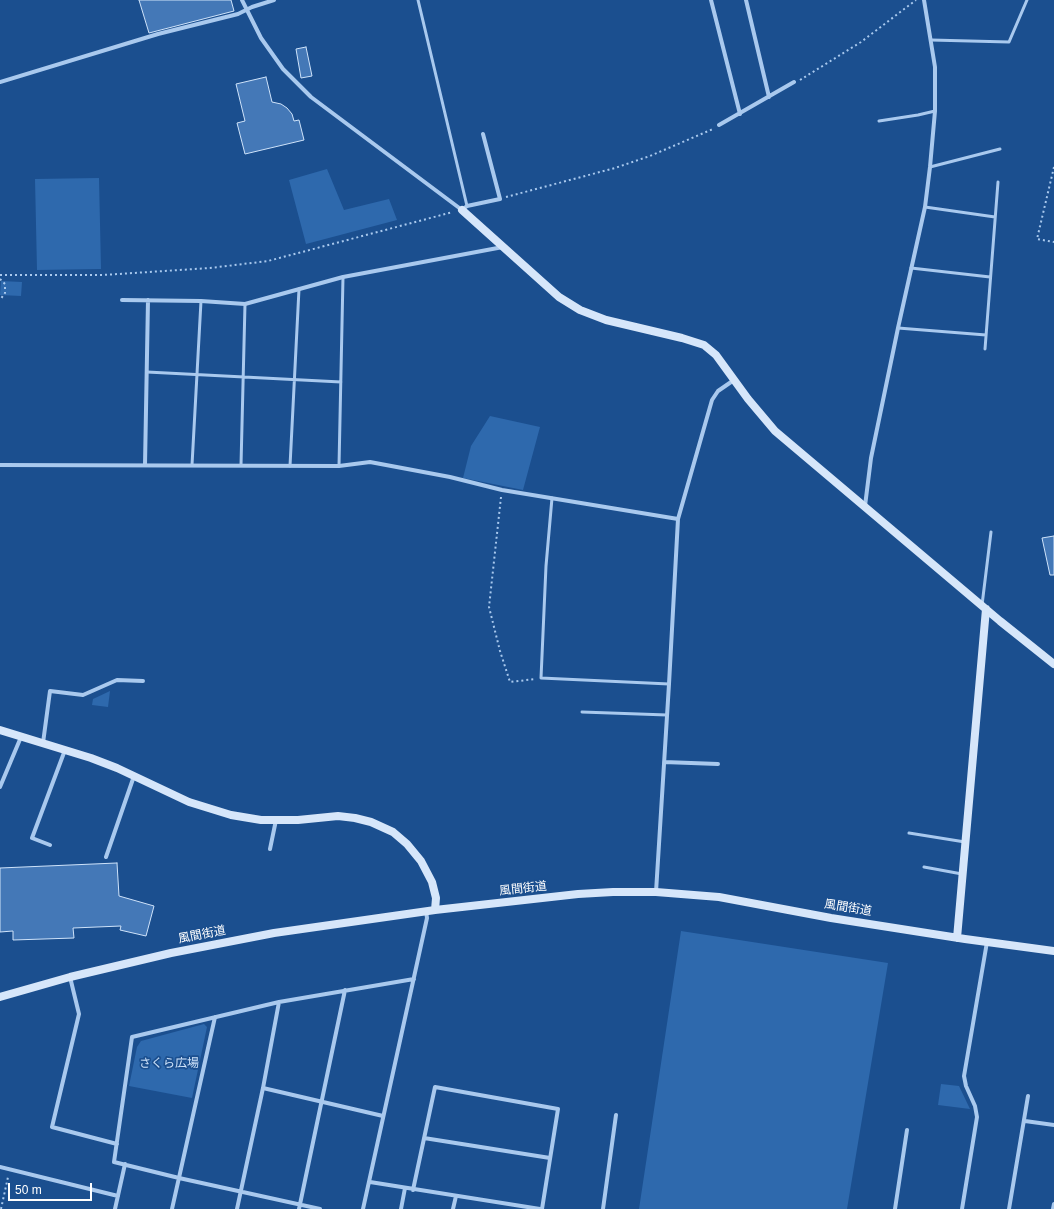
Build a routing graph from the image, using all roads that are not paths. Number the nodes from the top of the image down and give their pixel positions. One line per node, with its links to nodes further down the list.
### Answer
1 (242, 0): 8 (street)
2 (274, 0): 8 (street)
3 (418, 0): 22 (lane)
4 (711, 0): 14 (street)
5 (746, 0): 12 (street)
6 (924, 0): 9 (street)
7 (1027, 0): 9 (lane)
8 (246, 10): 10 (street); 22 (street)
9 (931, 40): 13 (street)
10 (0, 82)
11 (794, 82): 12 (street)
12 (770, 97): 14 (street)
13 (935, 111): 15 (lane); 19 (street)
14 (740, 114): 16 (street)
15 (879, 121)
16 (719, 125)
17 (483, 134): 22 (street)
18 (1000, 149): 19 (lane)
19 (930, 167): 21 (street)
20 (998, 182): 23 (lane)
21 (924, 207): 23 (lane); 25 (street)
22 (465, 208): 24 (street)
23 (996, 217): 26 (lane)
24 (504, 247): 27 (street); 40 (street)
25 (911, 268): 26 (lane); 33 (street)
26 (990, 276): 34 (lane)
27 (344, 277): 28 (street); 41 (lane)
28 (299, 289): 32 (street); 39 (lane)
29 (122, 300): 30 (street)
30 (148, 300): 31 (street); 36 (street)
31 (201, 301): 32 (street); 37 (lane)
32 (245, 304): 38 (lane)
33 (898, 328): 34 (lane); 49 (street)
34 (986, 335): 35 (lane)
35 (985, 349)
36 (147, 372): 37 (lane); 43 (street)
37 (197, 375): 38 (lane); 44 (lane)
38 (244, 377): 39 (lane); 45 (lane)
39 (295, 380): 41 (lane); 46 (lane)
40 (734, 380): 49 (street); 50 (street)
41 (341, 382): 47 (lane)
42 (0, 465): 43 (street)
43 (146, 465): 44 (street)
44 (192, 465): 45 (street)
45 (241, 466): 46 (street)
46 (290, 466): 47 (street)
47 (339, 466): 48 (street)
48 (552, 498): 50 (street); 55 (lane)
49 (865, 508): 52 (street)
50 (678, 519): 55 (street)
51 (991, 532): 52 (lane)
52 (984, 607): 53 (street); 68 (street)
53 (1054, 664)
54 (143, 681): 60 (street)
55 (669, 684): 57 (street)
56 (582, 712): 57 (lane)
57 (667, 715): 62 (street)
58 (0, 730): 59 (street)
59 (21, 737): 60 (street); 65 (street)
60 (43, 743): 61 (street)
61 (65, 750): 64 (street); 69 (street)
62 (664, 762): 63 (street); 74 (street)
63 (718, 764)
64 (134, 776): 66 (street); 71 (street)
65 (0, 787)
66 (276, 819): 70 (street); 75 (street)
67 (909, 833): 68 (lane)
68 (965, 842): 73 (street)
69 (50, 845)
70 (270, 849)
71 (106, 857)
72 (924, 867): 73 (lane)
73 (962, 874): 77 (street)
74 (656, 892): 75 (street, 風間街道); 77 (street, 風間街道)
75 (435, 910): 76 (street, 風間街道)
76 (426, 911): 80 (street, 風間街道); 81 (street)
77 (957, 938): 78 (street, 風間街道)
78 (986, 942): 79 (street, 風間街道); 118 (street)
79 (1054, 951)
80 (70, 977): 83 (street, 風間街道); 95 (street)
81 (414, 979): 82 (street); 90 (street)
82 (345, 990): 84 (street); 88 (street)
83 (0, 997)
84 (279, 1002): 85 (street); 86 (street)
85 (215, 1017): 95 (street); 99 (street)
86 (263, 1088): 88 (street); 103 (street)
87 (1028, 1096): 91 (street)
88 (321, 1102): 90 (street); 107 (street)
89 (616, 1115): 116 (street)
90 (383, 1116): 100 (street)
91 (1025, 1121): 92 (street); 119 (street)
92 (1054, 1125)
93 (907, 1130): 117 (street)
94 (424, 1138): 96 (street); 96 (street); 102 (street)
95 (117, 1144): 97 (street)
96 (550, 1158): 115 (street)
97 (125, 1164): 99 (street); 104 (street)
98 (0, 1167): 104 (street)
99 (178, 1178): 103 (street); 109 (street)
100 (370, 1182): 101 (street); 112 (street)
101 (404, 1188): 102 (street); 113 (street)
102 (413, 1190): 105 (street)
103 (241, 1192): 107 (street); 110 (street)
104 (118, 1196): 108 (street)
105 (456, 1196): 114 (street); 115 (street)
106 (1054, 1204): 120 (street)
107 (299, 1207): 111 (street)
108 (115, 1209)
109 (172, 1209)
110 (237, 1209)
111 (320, 1209)
112 (363, 1209)
113 (401, 1209)
114 (453, 1209)
115 (541, 1209)
116 (603, 1209)
117 (895, 1209)
118 (962, 1209)
119 (1009, 1209)
120 (1053, 1209)

